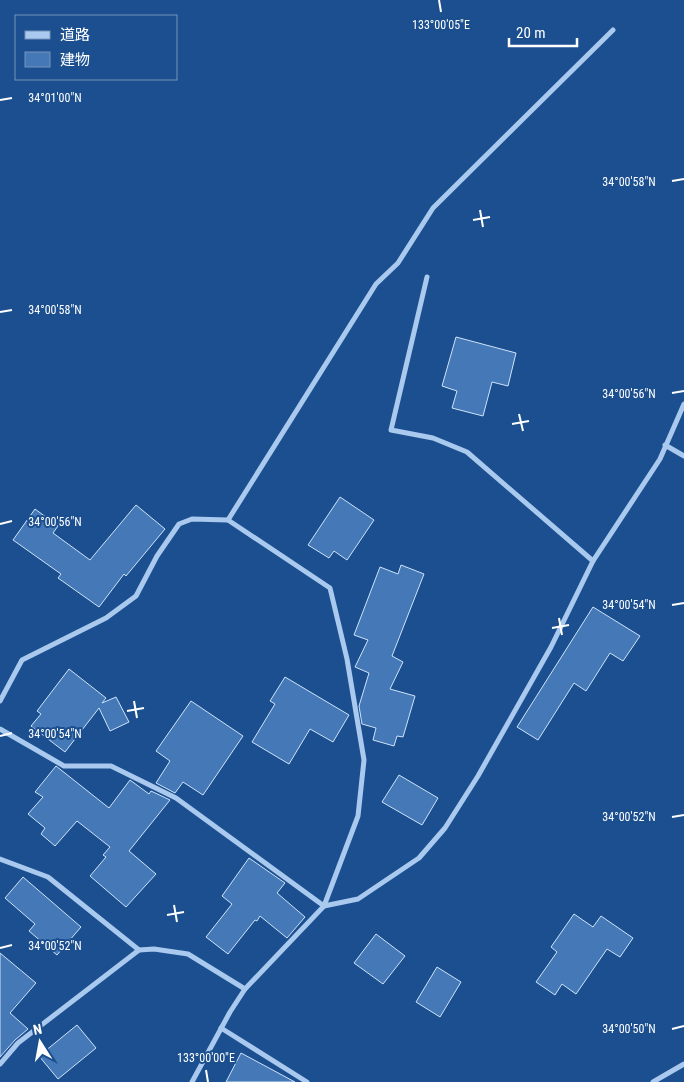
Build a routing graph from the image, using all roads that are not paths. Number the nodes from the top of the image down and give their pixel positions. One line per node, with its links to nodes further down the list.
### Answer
1 (613, 30): 6 (street)
2 (427, 277): 7 (street)
3 (684, 404): 4 (street)
4 (665, 445): 5 (street); 7 (street)
5 (684, 456)
6 (228, 520): 8 (street); 11 (street)
7 (593, 561): 11 (street)
8 (0, 701)
9 (0, 729): 11 (street)
10 (0, 859): 12 (street)
11 (324, 906): 13 (street)
12 (139, 950): 13 (street); 15 (street)
13 (245, 989): 14 (street)
14 (221, 1028): 17 (street); 18 (street)
15 (0, 1064)
16 (684, 1064): 19 (street)
17 (192, 1082)
18 (307, 1082)
19 (653, 1082)

